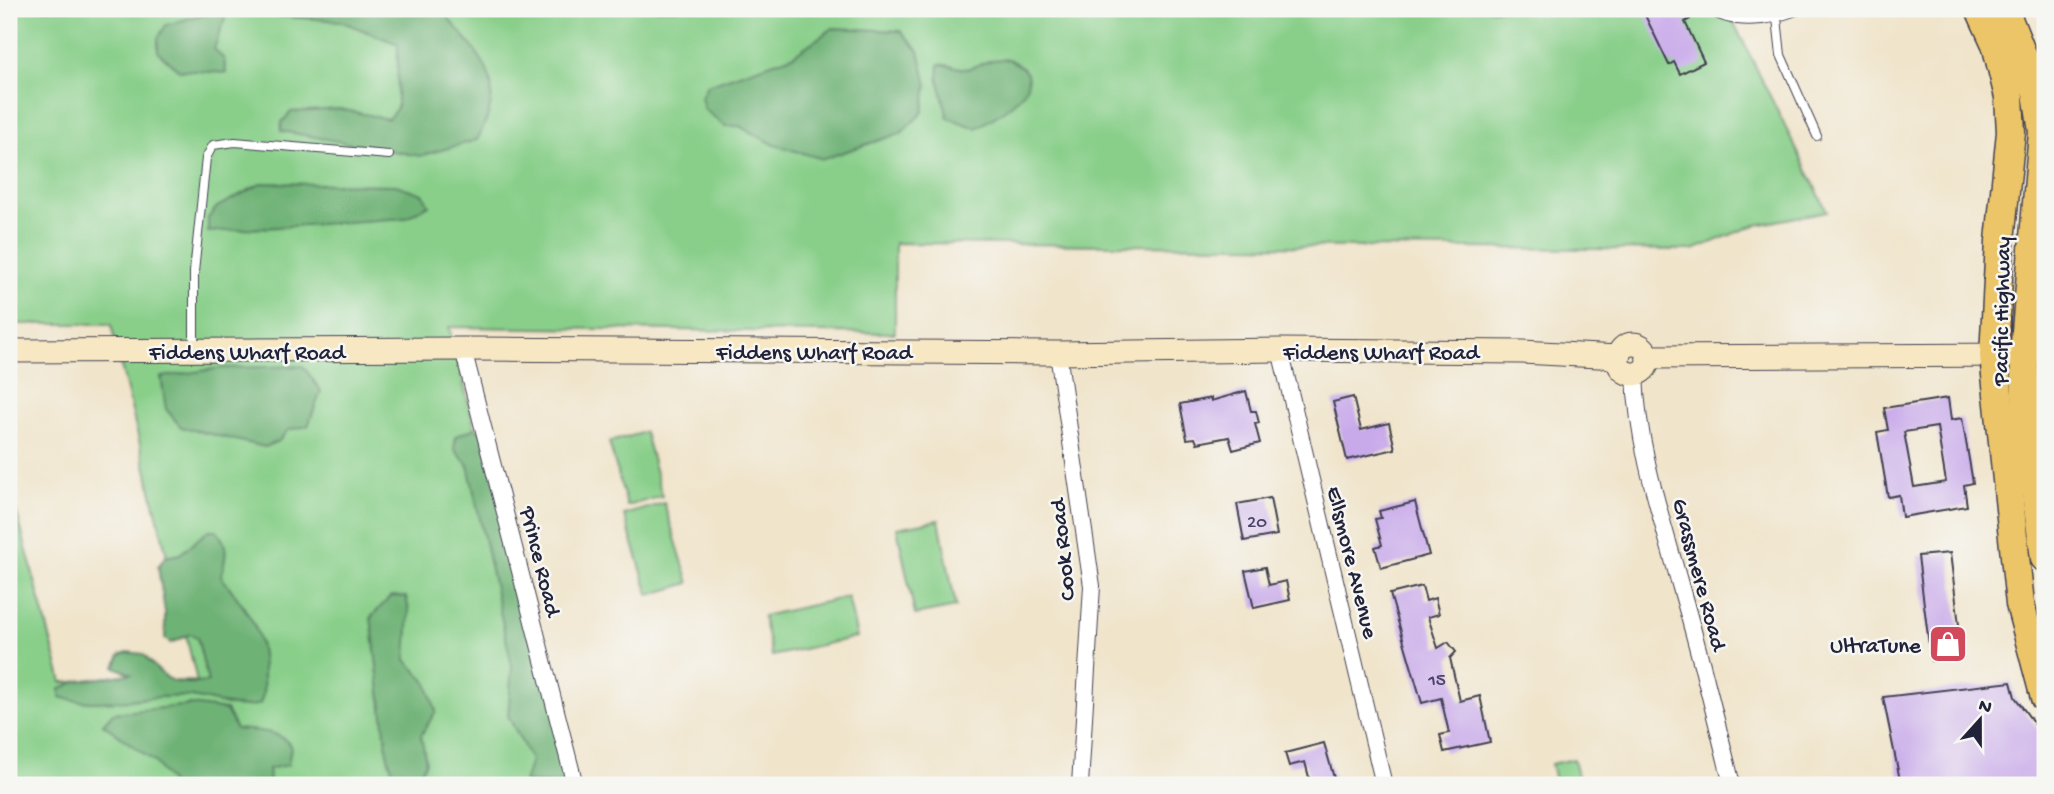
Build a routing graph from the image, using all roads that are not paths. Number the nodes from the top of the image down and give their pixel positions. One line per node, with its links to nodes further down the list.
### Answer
1 (1708, 9): 5 (lane)
2 (1801, 9): 5 (lane)
3 (1980, 9): 7 (highway, Pacific Highway)
4 (2004, 9): 6 (highway, Pacific Highway)
5 (1777, 18): 8 (lane)
6 (2041, 92): 7 (street); 15 (highway, Pacific Highway)
7 (2008, 97): 16 (highway, Pacific Highway)
8 (1817, 136)
9 (389, 155): 13 (lane)
10 (463, 349): 13 (street, Fiddens Wharf Road); 14 (street, Fiddens Wharf Road); 21 (street, Prince Road)
11 (1280, 350): 14 (street, Fiddens Wharf Road); 17 (street, Fiddens Wharf Road); 23 (street, Ellsmore Avenue)
12 (9, 351): 13 (street, Fiddens Wharf Road)
13 (194, 352)
14 (1058, 353): 22 (street, Cook Road)
15 (2024, 355): 16 (street); 18 (highway, Pacific Highway)
16 (1994, 356): 17 (street); 20 (highway, Pacific Highway)
17 (1642, 365): 24 (street, Grassmere Road)
18 (2037, 435): 19 (highway, Pacific Highway)
19 (2045, 558)
20 (2045, 698)
21 (575, 785)
22 (1080, 785)
23 (1384, 785)
24 (1732, 785)

